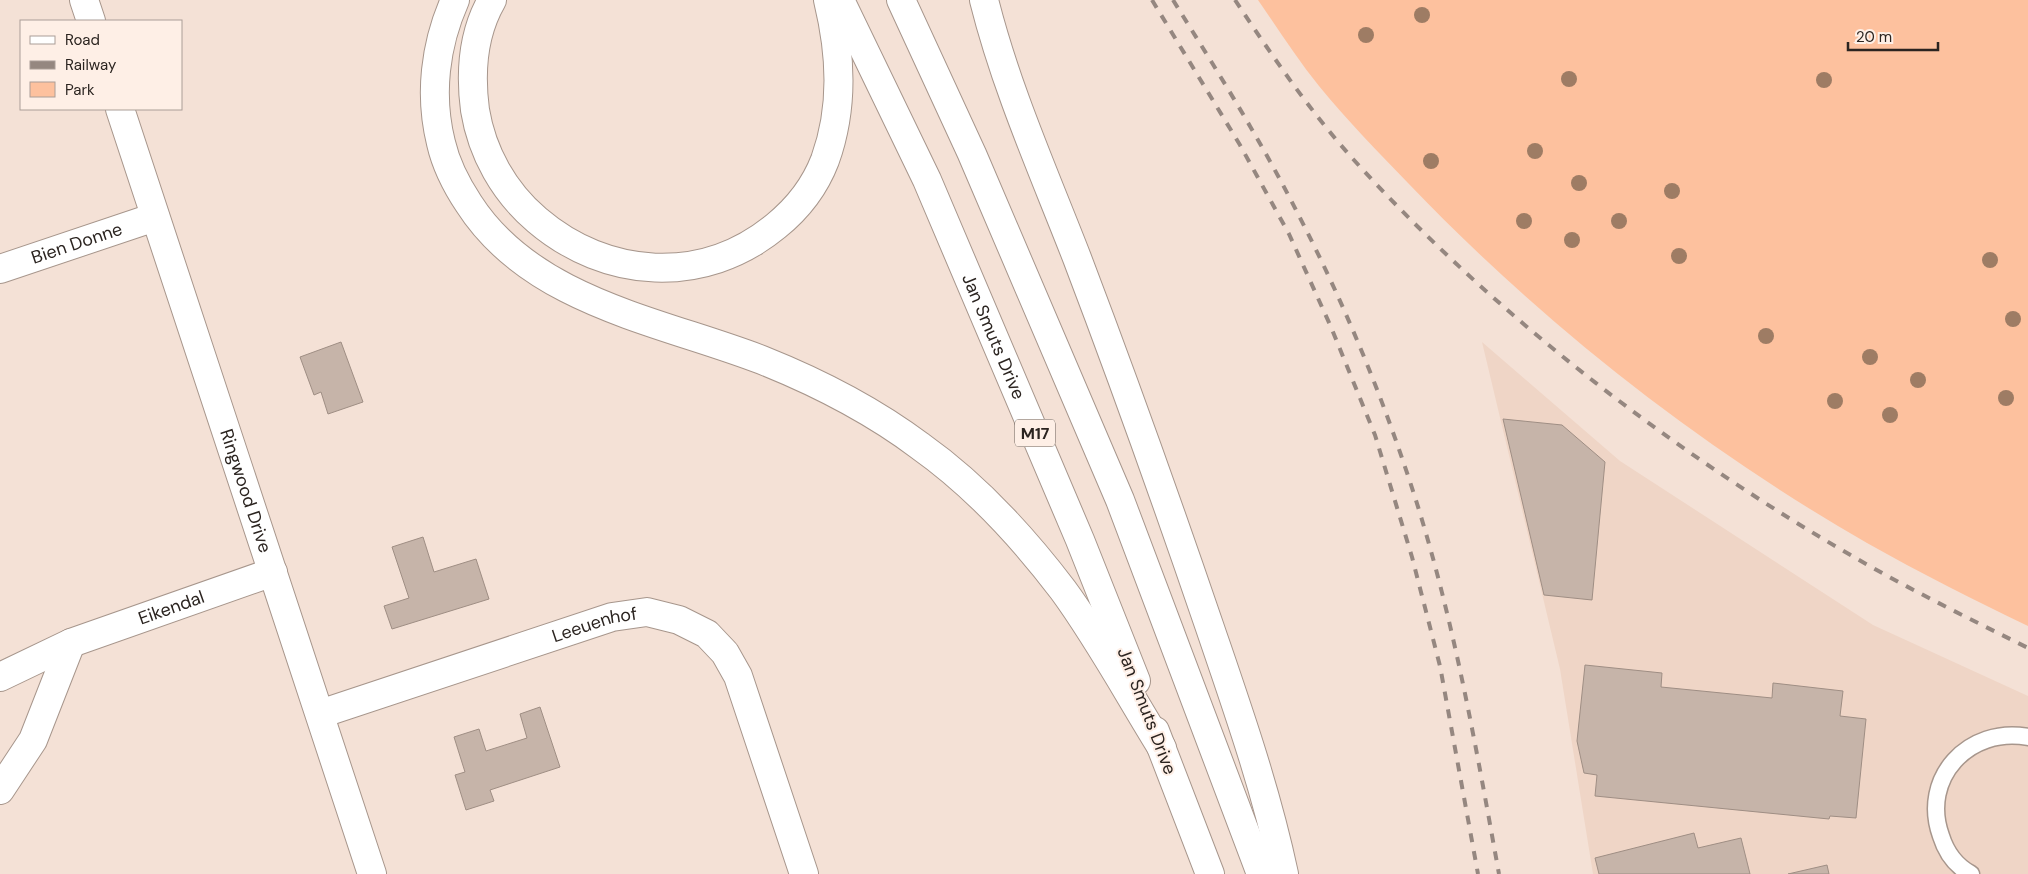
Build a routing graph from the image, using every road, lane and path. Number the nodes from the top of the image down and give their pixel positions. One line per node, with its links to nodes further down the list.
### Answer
1 (84, 0): 8 (main road)
2 (455, 0): 17 (main road)
3 (492, 0): 4 (main road)
4 (828, 0)
5 (840, 0): 17 (main road, Jan Smuts Drive / M17)
6 (900, 0): 22 (main road)
7 (984, 0): 23 (main road)
8 (91, 20)
9 (120, 110): 10 (main road, Ringwood Drive)
10 (155, 217): 11 (main road, Bien Donne); 12 (main road, Ringwood Drive)
11 (0, 270)
12 (272, 572): 13 (main road, Eikendal); 15 (main road, Ringwood Drive)
13 (71, 644): 14 (main road, Eikendal); 18 (main road)
14 (0, 677)
15 (320, 714): 19 (main road, Ringwood Drive); 20 (main road, Leeuenhof)
16 (2028, 737): 24 (lane)
17 (1162, 748): 21 (main road, Jan Smuts Drive / M17)
18 (0, 790)
19 (372, 874)
20 (804, 874)
21 (1210, 874)
22 (1261, 874)
23 (1284, 874)
24 (1971, 874)

